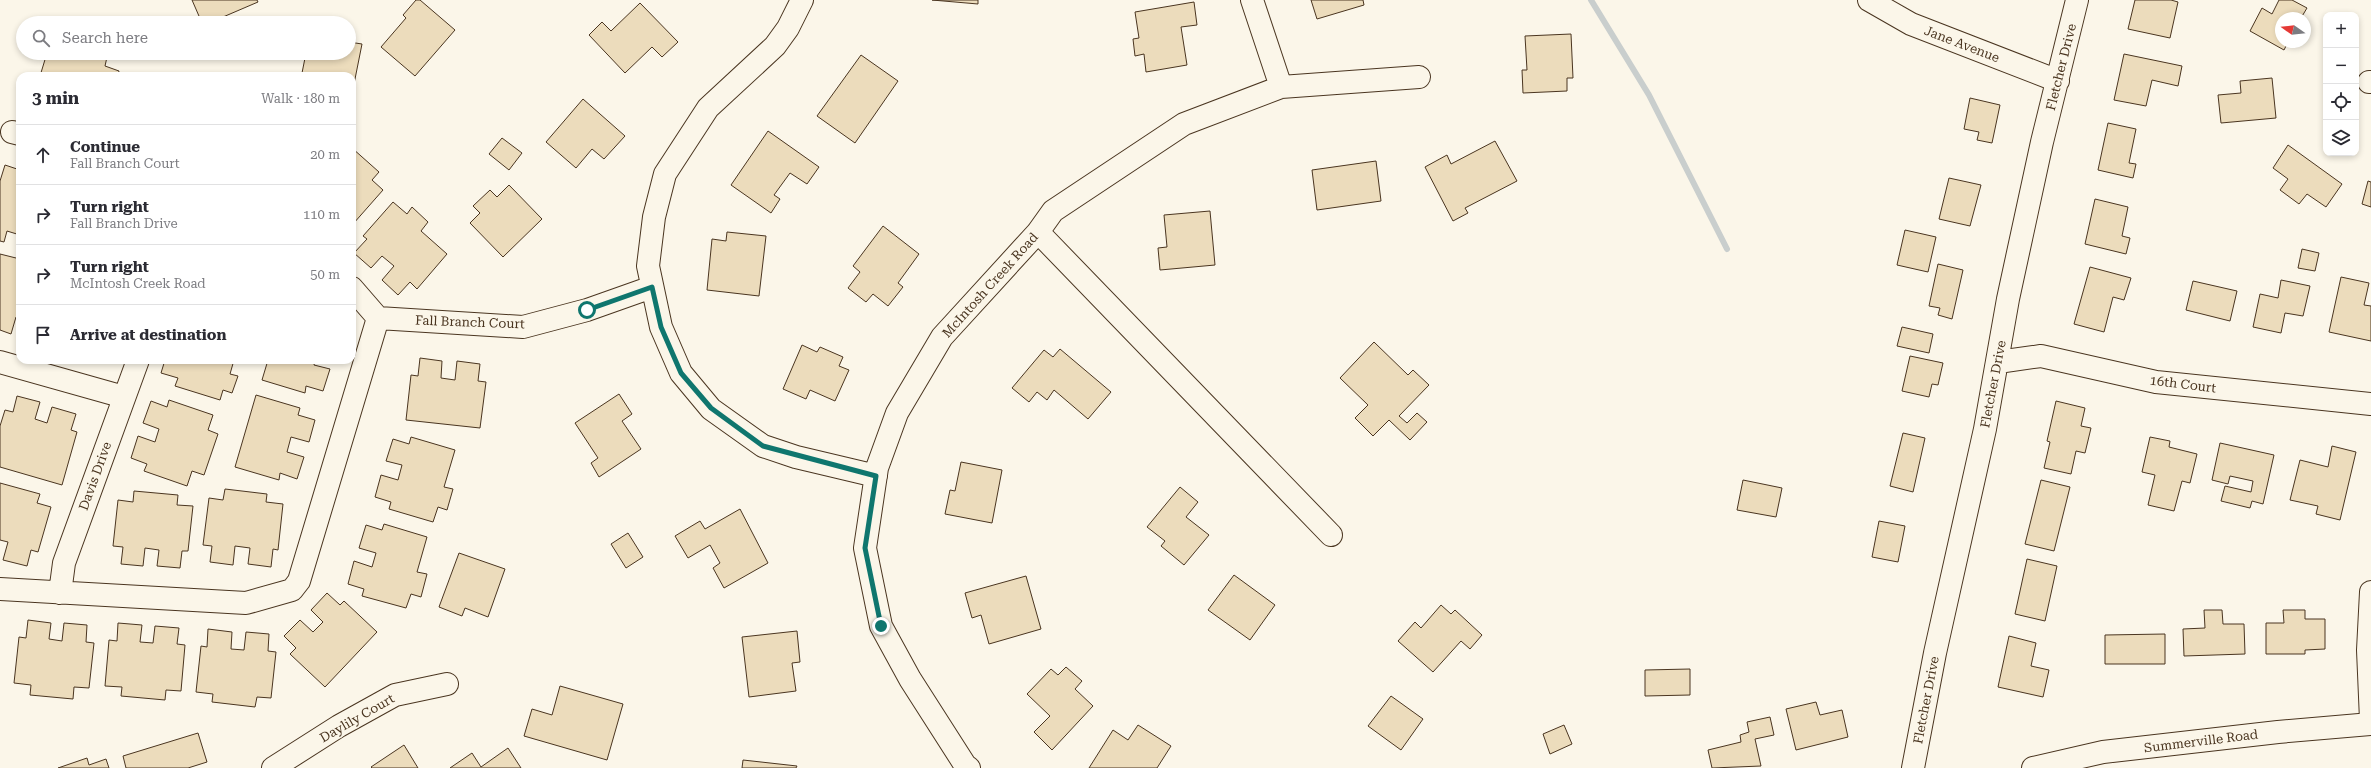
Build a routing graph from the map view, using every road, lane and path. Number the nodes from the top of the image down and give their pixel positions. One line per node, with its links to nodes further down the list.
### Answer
1 (802, 0): 9 (street)
2 (1252, 0): 7 (street)
3 (1869, 0): 6 (street, Jane Avenue)
4 (2077, 0): 6 (street, Fletcher Drive)
5 (1420, 77): 7 (street, McIntosh Creek Road)
6 (2058, 81): 13 (street, Fletcher Drive)
7 (1281, 87): 8 (street, McIntosh Creek Road)
8 (1038, 232): 17 (street, McIntosh Creek Road); 18 (street)
9 (652, 287): 11 (street, Fall Branch Court); 17 (street)
10 (356, 293): 11 (street)
11 (378, 318): 21 (street)
12 (0, 362): 15 (street)
13 (1998, 362): 16 (street, 16th Court); 27 (street, Fletcher Drive)
14 (136, 364): 15 (street, Davis Drive)
15 (124, 397): 21 (street, Davis Drive)
16 (2371, 404)
17 (876, 476): 26 (street, McIntosh Creek Road)
18 (1331, 535)
19 (0, 589): 21 (street)
20 (2371, 592): 23 (street)
21 (60, 593)
22 (448, 684): 25 (street, Daylily Court)
23 (2371, 720)
24 (2371, 724): 28 (street, Summerville Road)
25 (273, 768)
26 (969, 768)
27 (1913, 768)
28 (2033, 768)

